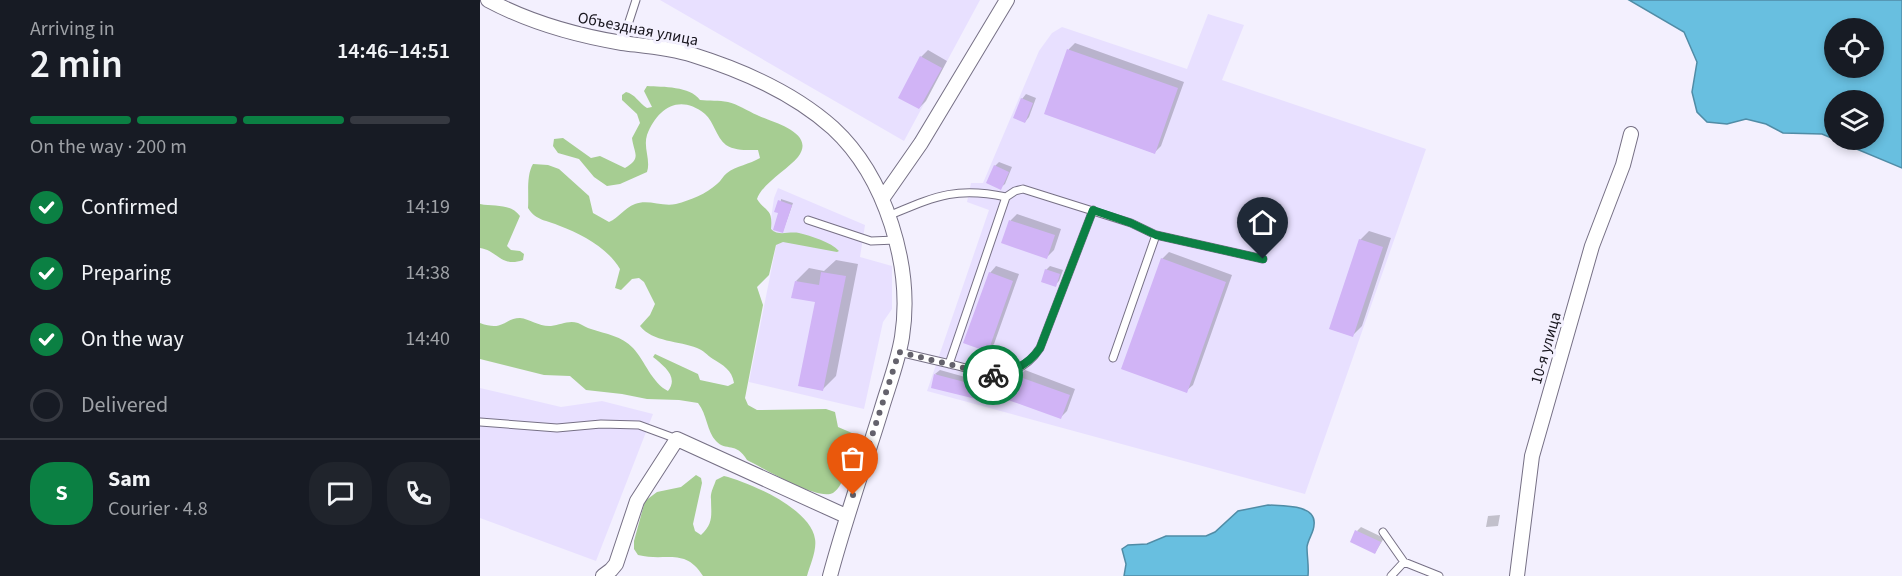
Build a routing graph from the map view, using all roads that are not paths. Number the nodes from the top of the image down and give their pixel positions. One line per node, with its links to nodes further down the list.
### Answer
1 (488, 0): 4 (street, Объездная улица)
2 (636, 0): 4 (lane)
3 (1007, 0): 7 (street)
4 (622, 43): 7 (street, Объездная улица)
5 (1631, 134): 26 (street, 10-я улица)
6 (1006, 197): 8 (lane); 9 (lane); 16 (lane)
7 (882, 199): 9 (street, Объездная улица)
8 (1093, 210): 11 (lane); 16 (lane)
9 (888, 216): 12 (street, Объездная улица)
10 (808, 220): 12 (lane)
11 (1156, 235): 13 (lane); 15 (lane)
12 (896, 240): 14 (street, Объездная улица)
13 (1263, 259)
14 (899, 352): 16 (lane); 19 (street, Объездная улица)
15 (1113, 358)
16 (949, 364)
17 (480, 422): 18 (lane)
18 (677, 439): 19 (street); 22 (street)
19 (846, 516): 23 (street, Объездная улица)
20 (1383, 532): 21 (lane)
21 (1404, 562): 24 (lane); 25 (lane)
22 (603, 576)
23 (830, 576)
24 (1391, 576)
25 (1439, 576)
26 (1517, 576)

